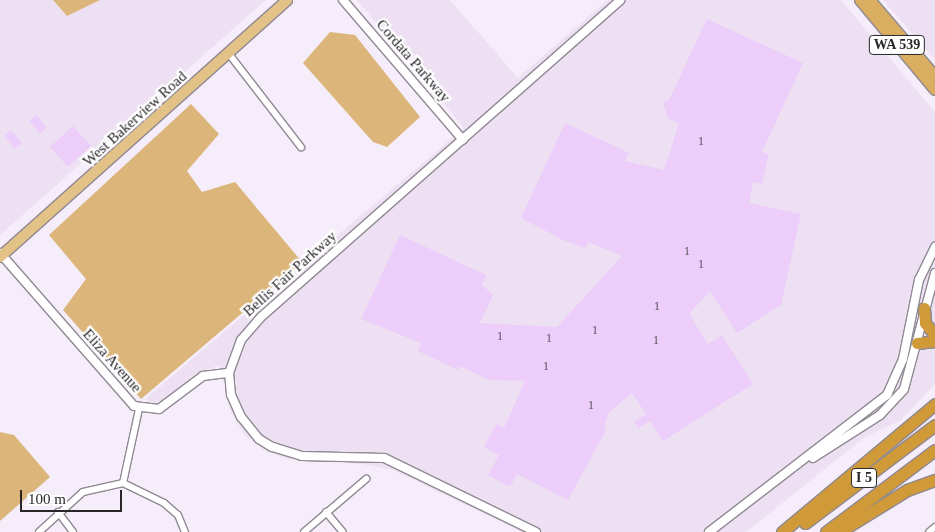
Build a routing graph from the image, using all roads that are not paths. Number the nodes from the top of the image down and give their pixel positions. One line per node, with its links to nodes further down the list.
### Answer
1 (287, 0): 7 (main road, West Bakerview Road)
2 (343, 0): 10 (street, Cordata Parkway)
3 (620, 0): 10 (street, Bellis Fair Parkway)
4 (860, 0): 6 (highway, WA 539)
5 (870, 0): 8 (highway, WA 539)
6 (898, 46): 8 (highway); 9 (highway, WA 539)
7 (229, 54): 11 (street); 13 (main road, West Bakerview Road)
8 (935, 78)
9 (935, 90)
10 (463, 140): 19 (street, Bellis Fair Parkway)
11 (301, 147)
12 (935, 247): 18 (street)
13 (1, 255): 21 (street, Eliza Avenue)
14 (935, 273): 15 (street)
15 (924, 308): 16 (highway); 18 (street)
16 (935, 335)
17 (935, 341): 18 (highway)
18 (913, 346): 24 (street); 24 (street)
19 (229, 373): 21 (street, Eliza Avenue); 36 (street, Bellis Fair Parkway)
20 (935, 404): 38 (highway)
21 (140, 409): 27 (street)
22 (935, 425): 39 (highway, I 5)
23 (935, 450): 40 (highway, I 5)
24 (798, 466): 37 (street)
25 (366, 478): 29 (street)
26 (935, 480): 41 (highway)
27 (123, 482): 28 (street); 33 (street)
28 (58, 512): 31 (street); 32 (street)
29 (326, 512): 34 (street); 35 (street)
30 (935, 527): 42 (street)
31 (39, 532)
32 (73, 532)
33 (185, 532)
34 (304, 532)
35 (343, 532)
36 (536, 532)
37 (709, 532)
38 (782, 532)
39 (792, 532)
40 (826, 532)
41 (839, 532)
42 (929, 532)

